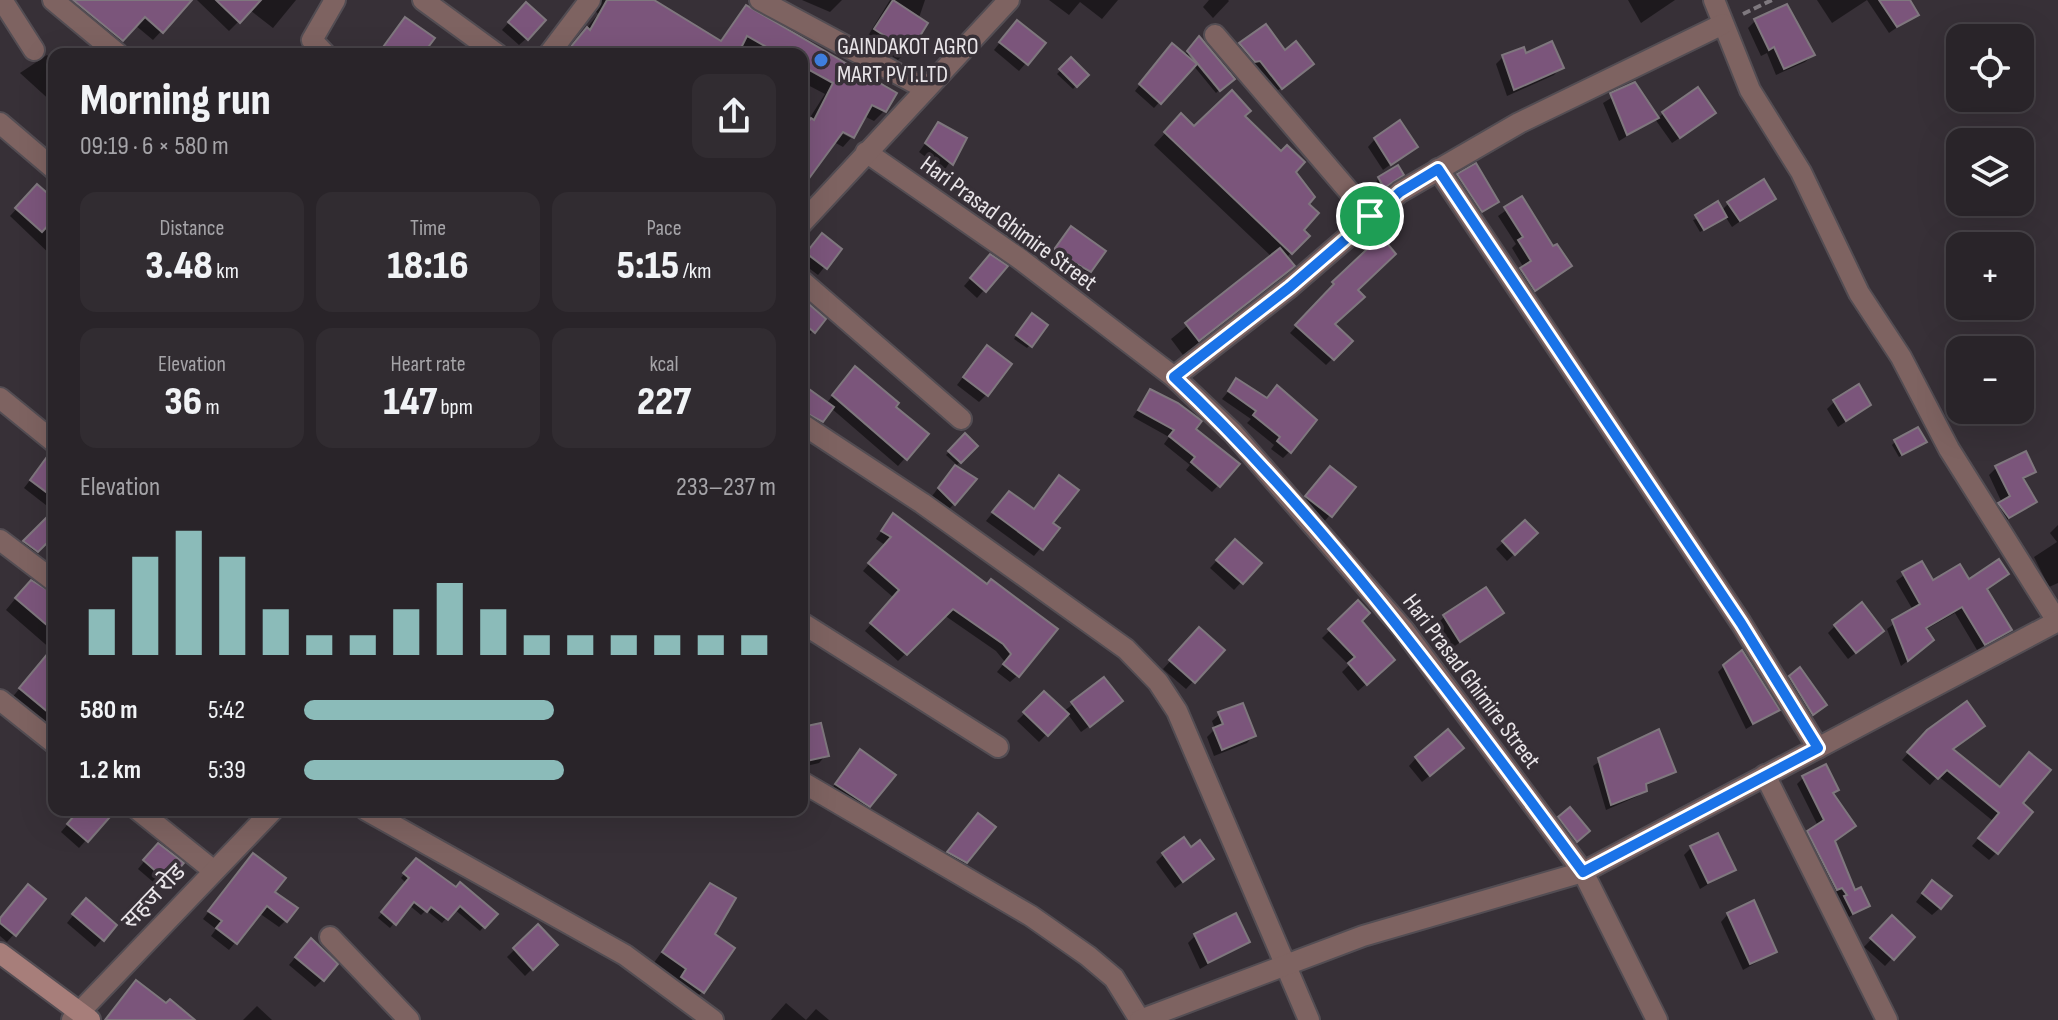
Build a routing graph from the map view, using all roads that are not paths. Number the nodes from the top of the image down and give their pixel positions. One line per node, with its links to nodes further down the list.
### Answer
1 (2, 0): 15 (street)
2 (53, 0): 11 (street)
3 (335, 0): 12 (street)
4 (423, 0): 13 (street)
5 (590, 0): 14 (street)
6 (760, 0): 16 (street)
7 (1009, 0): 16 (street)
8 (1714, 0): 9 (street)
9 (1723, 24): 20 (street); 31 (street)
10 (1215, 35): 22 (street)
11 (111, 48)
12 (319, 48)
13 (489, 48)
14 (554, 48)
15 (34, 50)
16 (926, 89): 18 (street)
17 (0, 123): 19 (street)
18 (866, 152): 21 (street); 24 (street, Hari Prasad Ghimire Street)
19 (48, 164)
20 (1438, 169): 22 (street); 36 (street)
21 (808, 216)
22 (1370, 216): 24 (street)
23 (808, 286): 26 (street)
24 (1174, 377): 43 (street, Hari Prasad Ghimire Street)
25 (0, 398): 28 (street)
26 (961, 419)
27 (808, 428): 46 (street)
28 (48, 437)
29 (0, 540): 30 (street)
30 (48, 576)
31 (2058, 621): 36 (street)
32 (808, 627): 35 (street)
33 (0, 700): 34 (street)
34 (48, 738)
35 (998, 747)
36 (1818, 748): 37 (street)
37 (1765, 775): 43 (street); 53 (street)
38 (808, 786): 50 (street)
39 (145, 816): 42 (street)
40 (267, 816): 42 (street, सहज रोड)
41 (377, 816): 49 (street)
42 (214, 871): 47 (street, सहज रोड)
43 (1583, 872): 46 (street); 52 (street, Hari Prasad Ghimire Street)
44 (330, 937): 48 (street)
45 (0, 953): 47 (main road)
46 (1285, 968): 50 (street); 51 (street)
47 (80, 1017)
48 (409, 1020)
49 (713, 1020)
50 (1140, 1020)
51 (1309, 1020)
52 (1657, 1020)
53 (1887, 1020)

